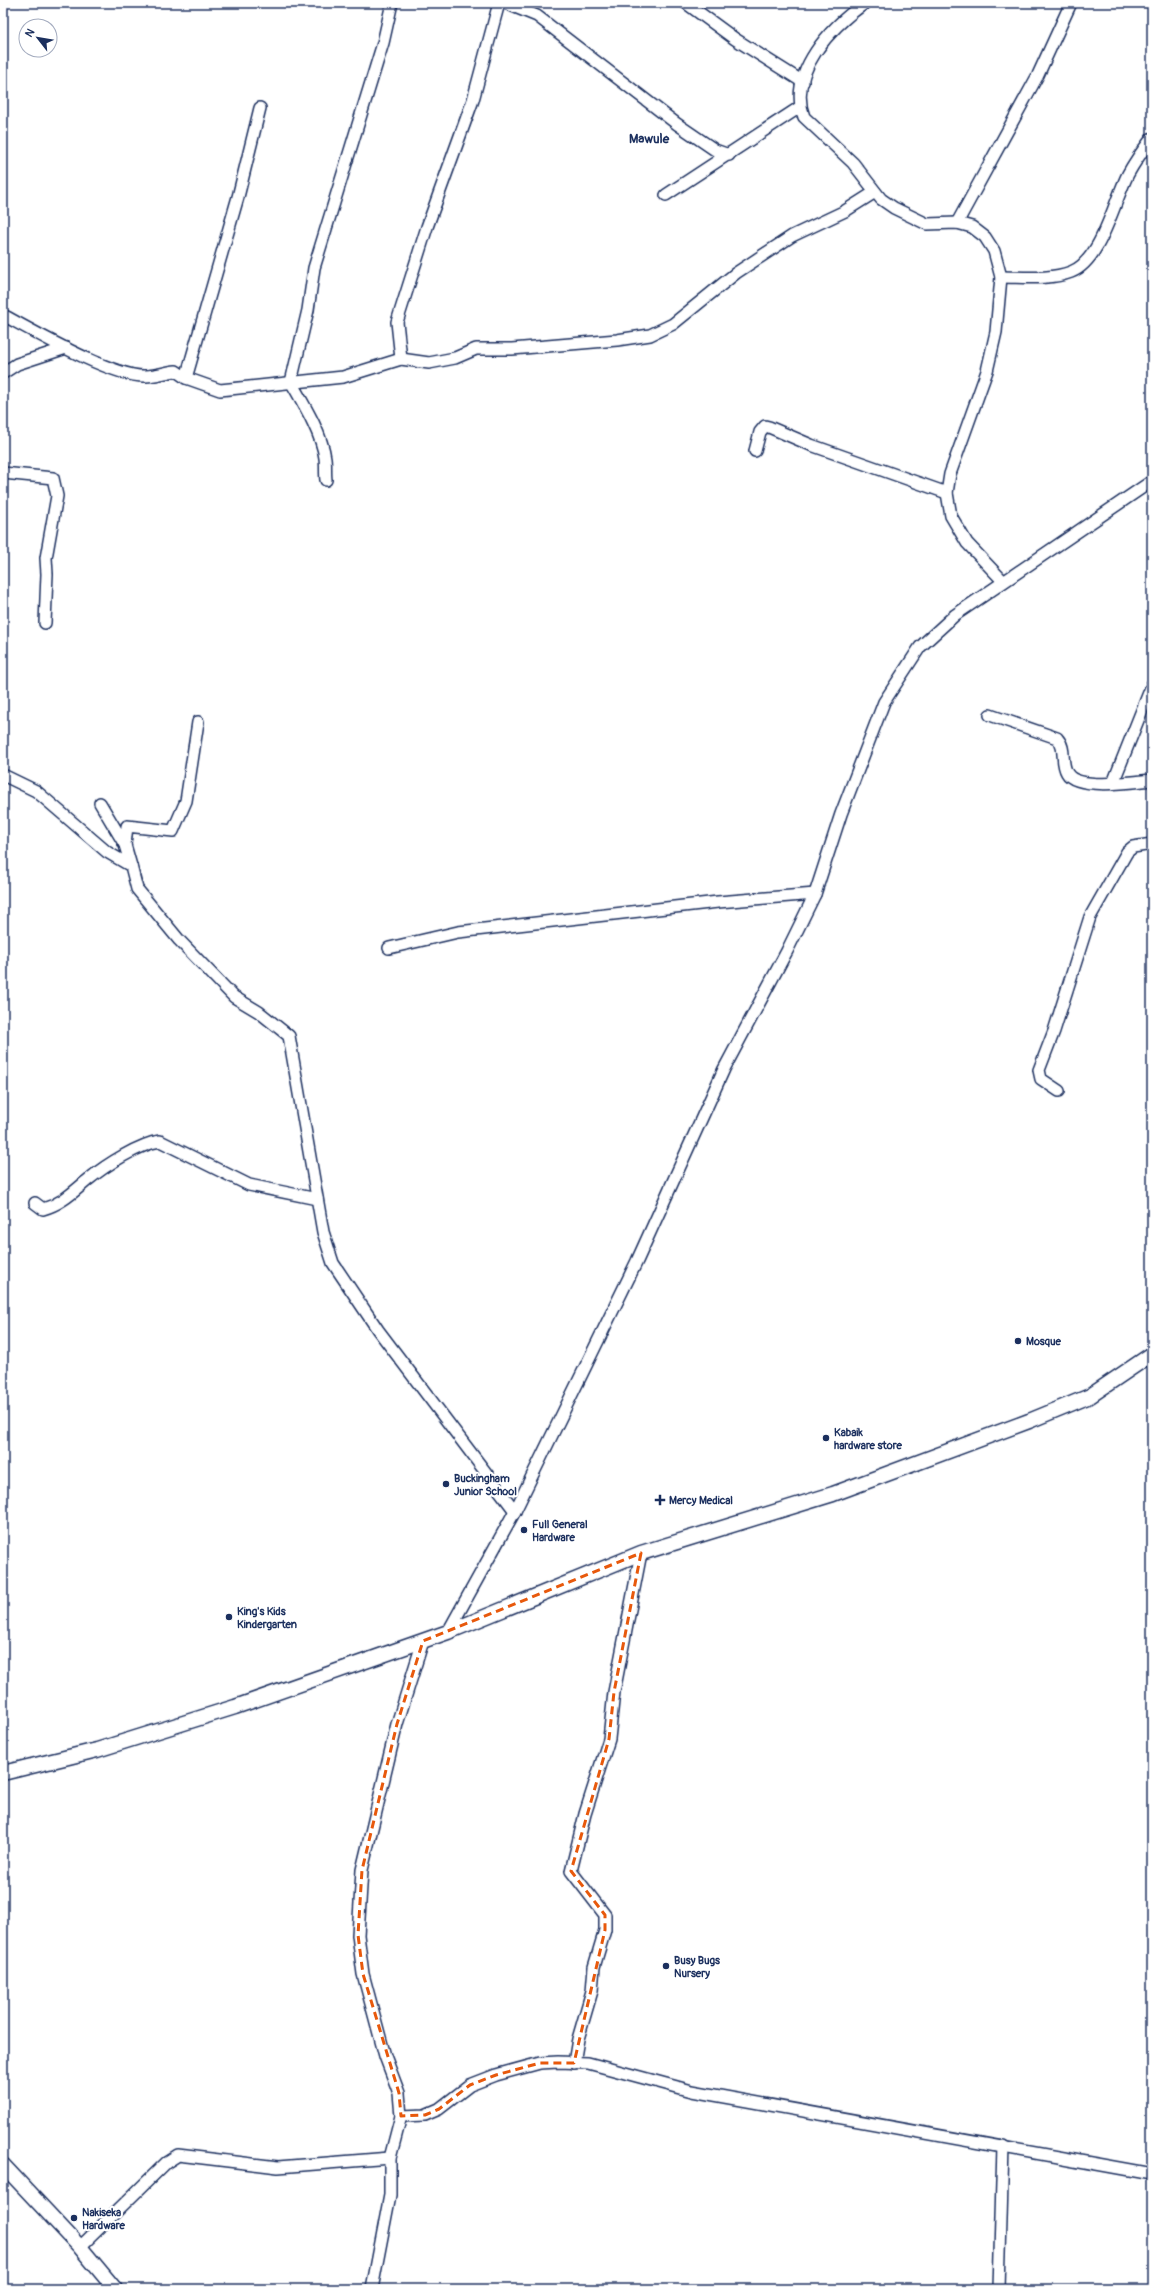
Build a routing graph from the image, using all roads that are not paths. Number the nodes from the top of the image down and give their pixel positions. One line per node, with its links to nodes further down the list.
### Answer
1 (392, 3): 21 (street)
2 (499, 3): 18 (street)
3 (505, 3): 11 (street)
4 (686, 3): 7 (street)
5 (1071, 3): 14 (street)
6 (858, 5): 7 (street)
7 (803, 82): 8 (street)
8 (800, 107): 11 (street); 12 (street)
9 (260, 108): 20 (street)
10 (1152, 138): 15 (street)
11 (729, 155): 13 (street)
12 (875, 192): 14 (street); 18 (street)
13 (666, 195)
14 (957, 223): 15 (street)
15 (1001, 277): 26 (street)
16 (3, 315): 17 (street)
17 (66, 348): 19 (street); 20 (street)
18 (402, 359): 21 (street)
19 (3, 373)
20 (186, 378): 21 (street)
21 (291, 382): 24 (street)
22 (755, 451): 26 (street)
23 (3, 473): 28 (street)
24 (326, 480)
25 (1152, 481): 27 (street)
26 (947, 493): 27 (street)
27 (1003, 581): 39 (street)
28 (44, 623)
29 (1152, 685): 34 (street)
30 (990, 715): 34 (street)
31 (198, 722): 37 (street)
32 (3, 775): 38 (street)
33 (1152, 780): 34 (street)
34 (1113, 783)
35 (100, 803): 37 (street)
36 (1152, 844): 41 (street)
37 (125, 845): 38 (street)
38 (131, 866): 42 (street)
39 (815, 894): 40 (street); 45 (street)
40 (389, 948)
41 (1059, 1091)
42 (317, 1199): 43 (street); 45 (street)
43 (35, 1203)
44 (1152, 1354): 46 (street)
45 (515, 1511): 47 (street)
46 (641, 1553): 47 (street); 50 (street)
47 (448, 1632): 48 (street)
48 (423, 1641): 49 (street); 51 (street)
49 (3, 1773)
50 (574, 2063): 51 (street); 52 (street)
51 (401, 2116): 53 (street)
52 (1004, 2146): 55 (street); 59 (street)
53 (390, 2158): 56 (street); 58 (street)
54 (3, 2165): 56 (street)
55 (1152, 2174)
56 (80, 2247): 57 (street)
57 (115, 2289)
58 (372, 2289)
59 (999, 2289)

